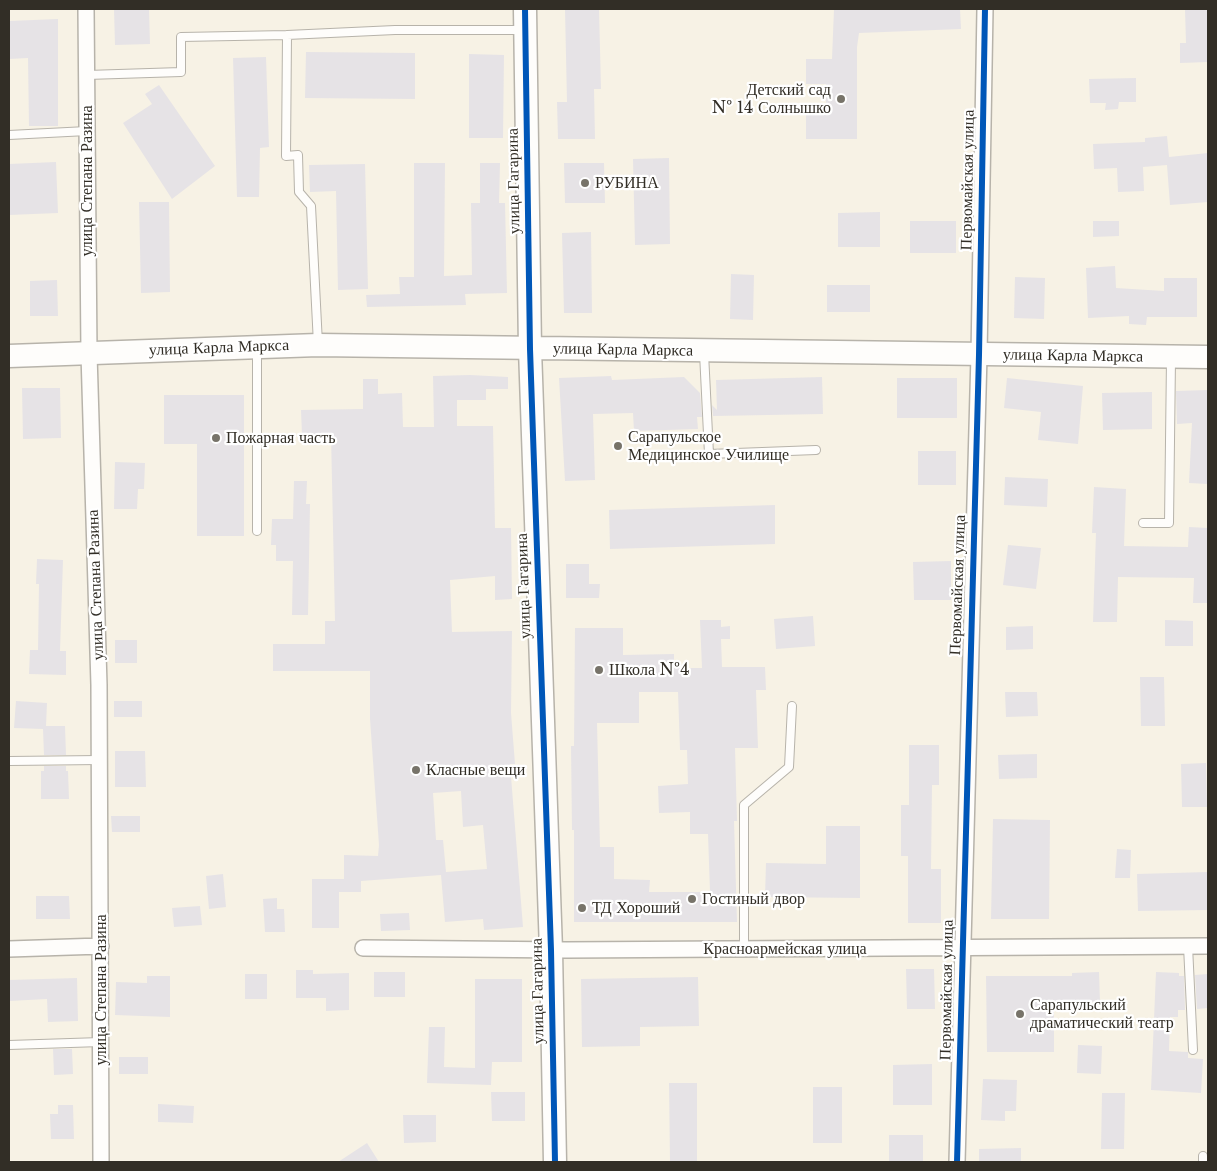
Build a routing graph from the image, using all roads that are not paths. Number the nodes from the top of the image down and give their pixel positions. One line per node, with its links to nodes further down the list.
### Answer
1 (86, 9): 5 (street, улица Степана Разина)
2 (985, 9): 13 (street, Первомайская улица)
3 (525, 20): 4 (lane); 10 (main road, улица Гагарина)
4 (286, 35): 5 (lane); 8 (lane)
5 (87, 75): 6 (street, улица Степана Разина)
6 (87, 131): 7 (lane); 12 (street, улица Степана Разина)
7 (9, 135)
8 (318, 345): 9 (main road, улица Карла Маркса); 10 (main road, улица Карла Маркса)
9 (257, 346): 12 (main road, улица Карла Маркса); 19 (lane)
10 (530, 349): 11 (main road, улица Карла Маркса); 30 (main road, улица Гагарина)
11 (704, 351): 13 (main road, улица Карла Маркса); 17 (lane)
12 (89, 354): 14 (main road, улица Карла Маркса); 21 (street, улица Степана Разина)
13 (979, 355): 15 (main road, улица Карла Маркса); 26 (street, Первомайская улица)
14 (9, 356)
15 (1171, 357): 16 (main road, улица Карла Маркса); 18 (lane)
16 (1208, 357)
17 (816, 450)
18 (1144, 524)
19 (257, 531)
20 (792, 706): 29 (lane)
21 (100, 760): 22 (lane); 23 (street, улица Степана Разина)
22 (9, 761)
23 (101, 946): 27 (street); 31 (street, улица Степана Разина)
24 (1188, 946): 25 (street, Красноармейская улица); 26 (street, Красноармейская улица); 33 (lane)
25 (1208, 946)
26 (962, 947): 29 (street, Красноармейская улица); 36 (street, Первомайская улица)
27 (9, 948)
28 (363, 948): 30 (street, Красноармейская улица)
29 (744, 949): 30 (street, Красноармейская улица)
30 (551, 950): 35 (main road, улица Гагарина)
31 (101, 1042): 32 (lane); 34 (street, улица Степана Разина)
32 (9, 1045)
33 (1193, 1050)
34 (101, 1162)
35 (555, 1162)
36 (956, 1162)

